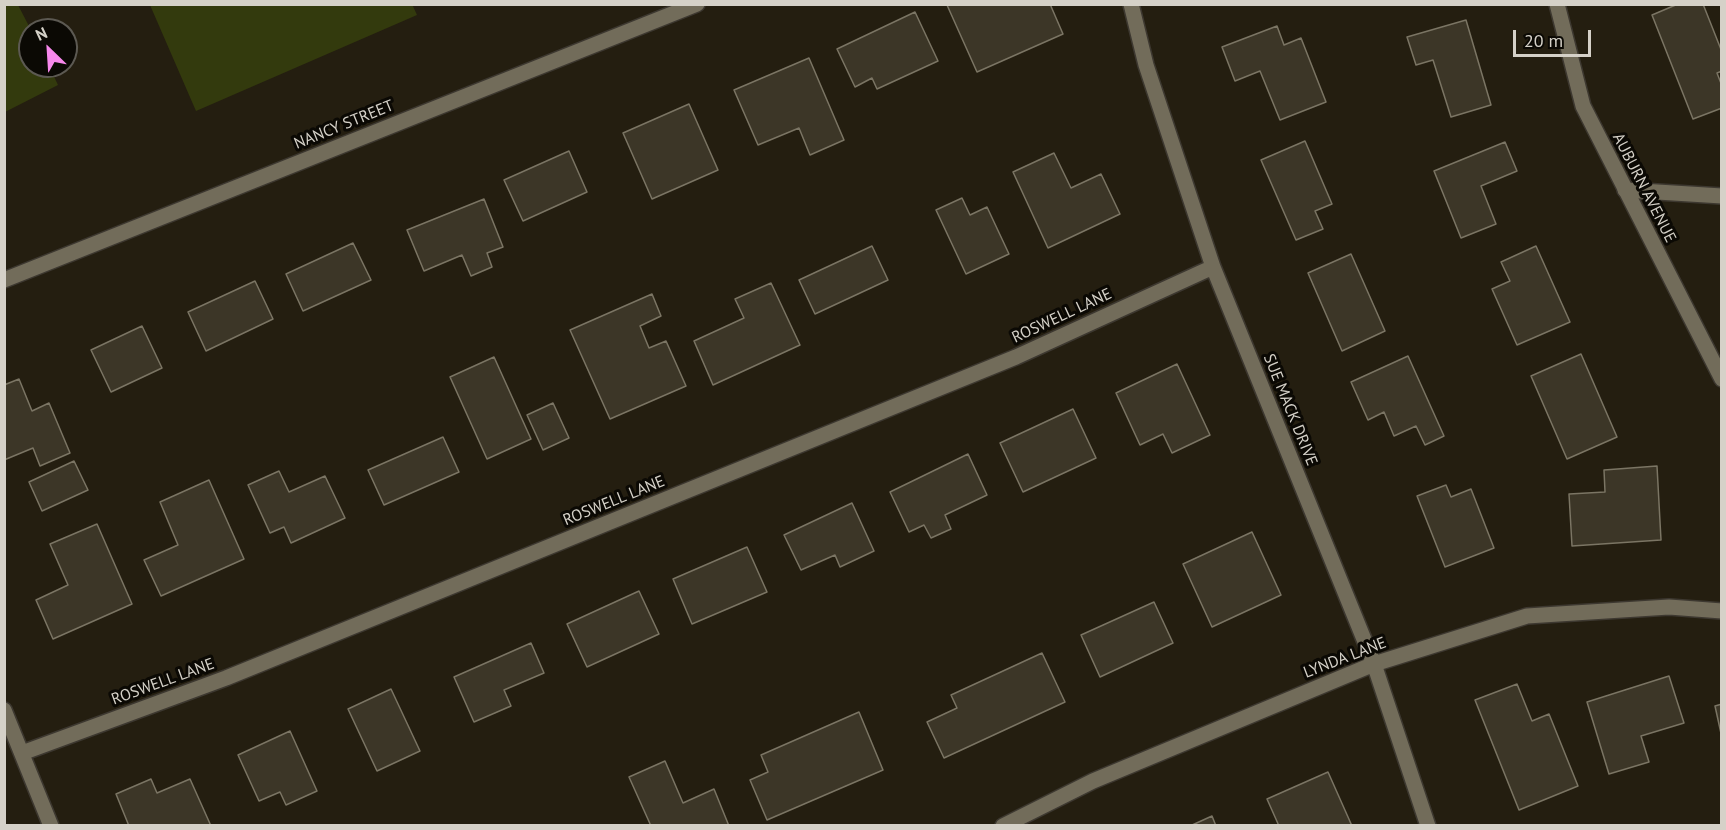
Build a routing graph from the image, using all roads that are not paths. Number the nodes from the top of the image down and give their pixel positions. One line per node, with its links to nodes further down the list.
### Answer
1 (697, 4): 7 (street, NANCY STREET)
2 (1131, 4): 6 (street, SUE MACK DRIVE)
3 (1557, 4): 4 (street, AUBURN AVENUE)
4 (1624, 190): 5 (street); 8 (street, AUBURN AVENUE)
5 (1722, 196)
6 (1213, 267): 10 (street, SUE MACK DRIVE); 12 (street, ROSWELL LANE)
7 (4, 280)
8 (1722, 379)
9 (1722, 611): 10 (street, LYNDA LANE)
10 (1374, 664): 14 (street, LYNDA LANE); 15 (street, SUE MACK DRIVE)
11 (4, 710): 12 (street)
12 (22, 753): 13 (street)
13 (51, 825)
14 (1003, 825)
15 (1428, 825)

